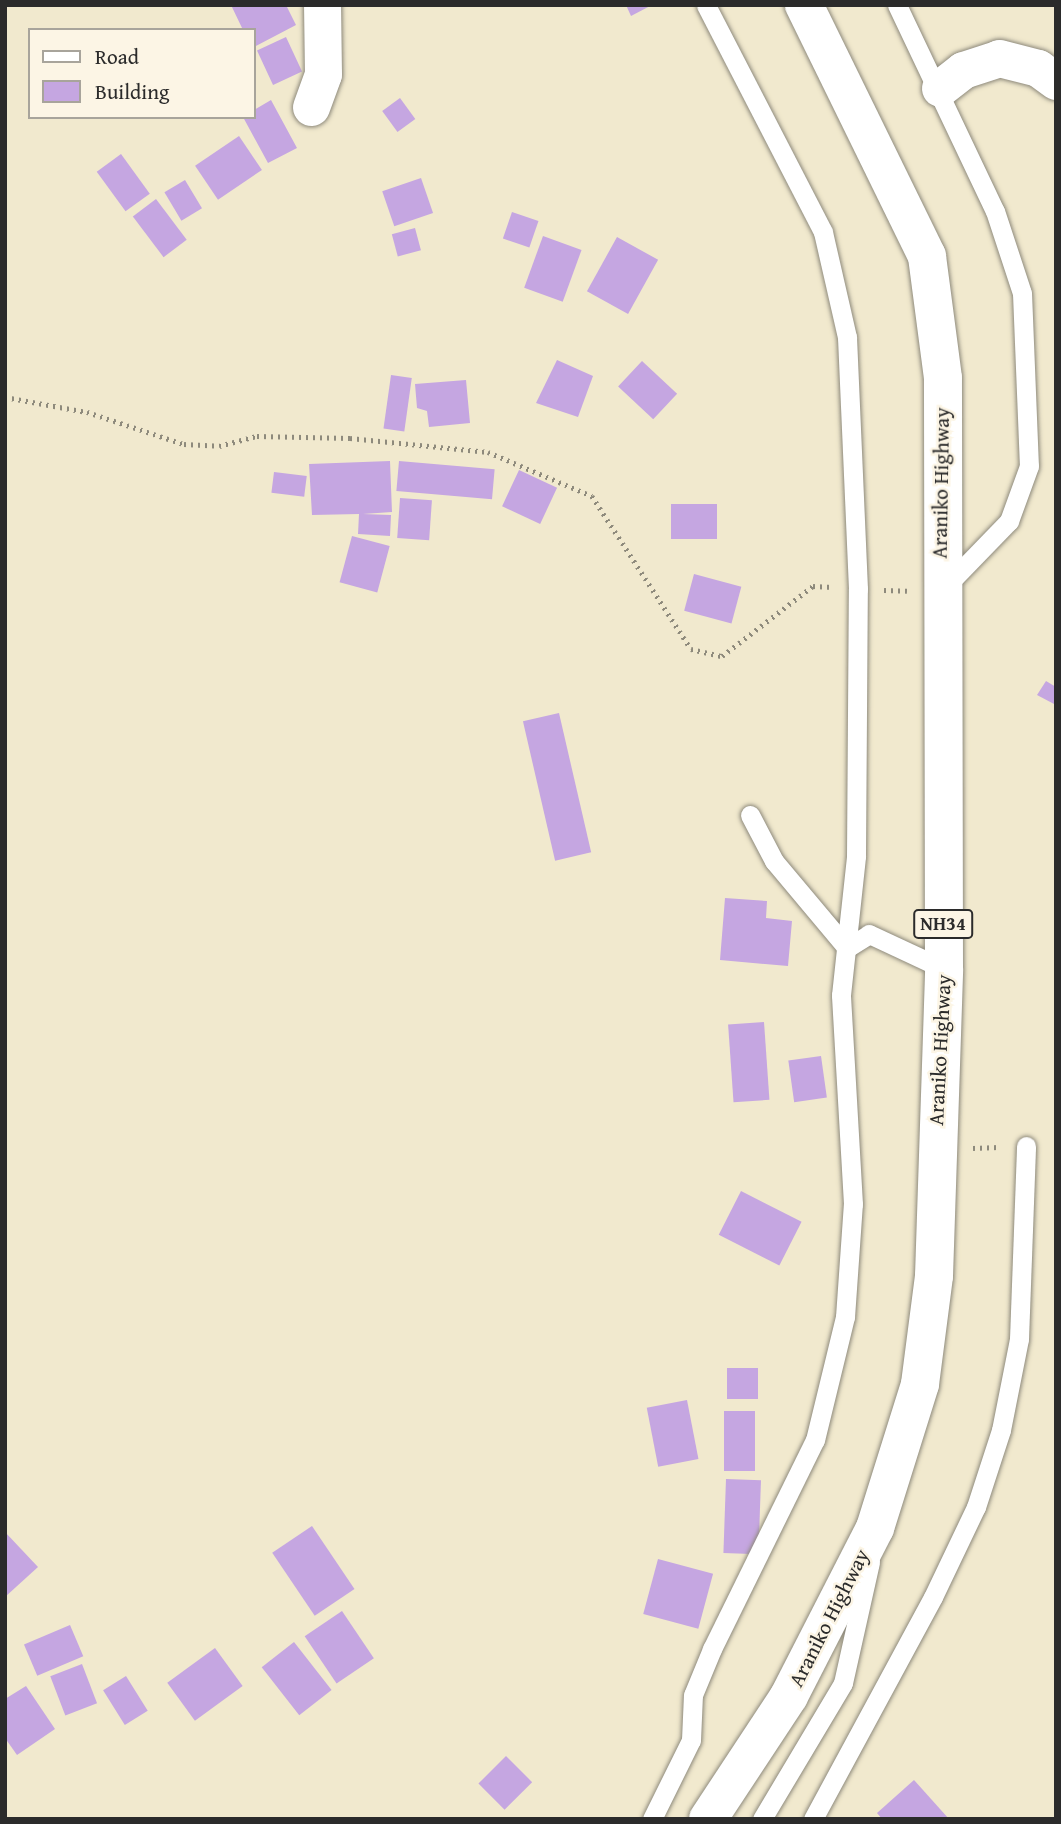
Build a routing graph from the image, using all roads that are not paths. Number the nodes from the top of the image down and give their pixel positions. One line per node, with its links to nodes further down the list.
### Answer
1 (321, 5): 7 (street)
2 (706, 5): 10 (lane)
3 (804, 5): 8 (highway, Araniko Highway / NH34)
4 (897, 5): 6 (lane)
5 (1056, 81): 6 (street)
6 (940, 88): 8 (lane)
7 (311, 107)
8 (939, 593): 11 (highway, Araniko Highway / NH34)
9 (750, 816): 10 (lane)
10 (847, 948): 11 (lane); 14 (lane)
11 (944, 969): 13 (highway, Araniko Highway / NH34)
12 (1026, 1146): 17 (lane)
13 (875, 1528): 15 (highway, Araniko Highway / NH34); 16 (lane)
14 (652, 1819)
15 (709, 1819)
16 (762, 1819)
17 (813, 1819)

